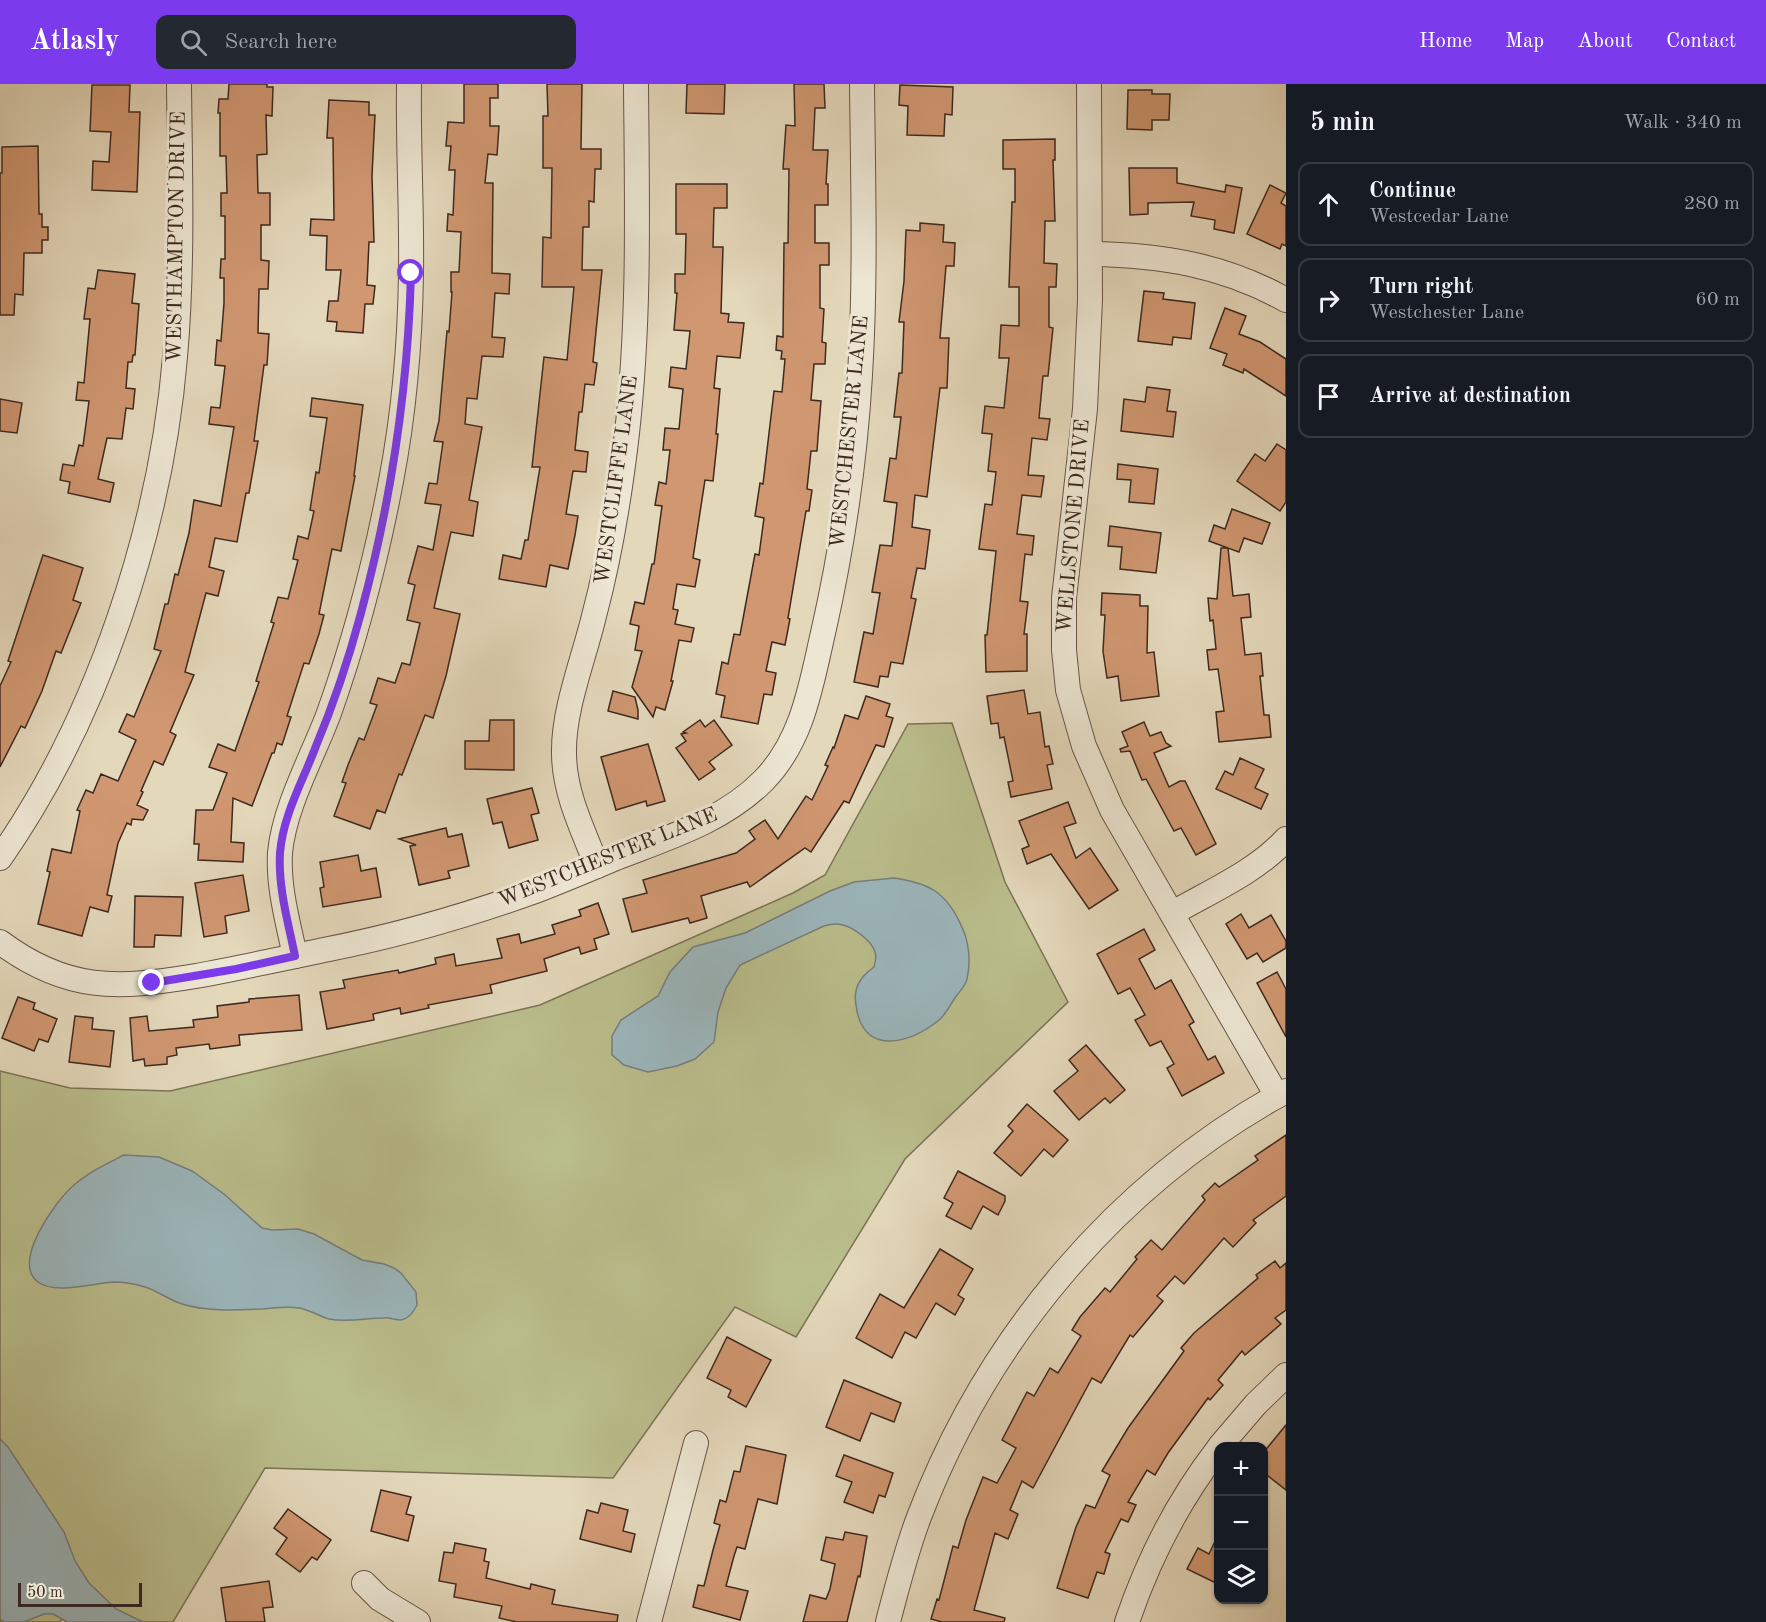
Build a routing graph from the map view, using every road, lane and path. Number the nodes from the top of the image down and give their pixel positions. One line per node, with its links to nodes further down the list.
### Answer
1 (179, 84): 9 (street, WESTHAMPTON DRIVE)
2 (409, 84): 13 (street)
3 (636, 84): 10 (street, WESTCLIFFE LANE)
4 (862, 84): 10 (street, WESTCHESTER LANE)
5 (1089, 84): 6 (street, WELLSTONE DRIVE)
6 (1091, 254): 7 (street); 11 (street, WELLSTONE DRIVE)
7 (1286, 300)
8 (1286, 839): 11 (street)
9 (0, 858)
10 (597, 866): 13 (street, WESTCHESTER LANE)
11 (1173, 912): 14 (street, WELLSTONE DRIVE)
12 (0, 942): 13 (street, WESTCHESTER LANE)
13 (295, 956)
14 (1282, 1094): 22 (street)
15 (1286, 1375): 16 (street)
16 (1224, 1442)
17 (696, 1443): 21 (street)
18 (1214, 1455): 23 (street)
19 (364, 1583): 20 (street)
20 (418, 1622)
21 (649, 1622)
22 (888, 1622)
23 (1127, 1622)

